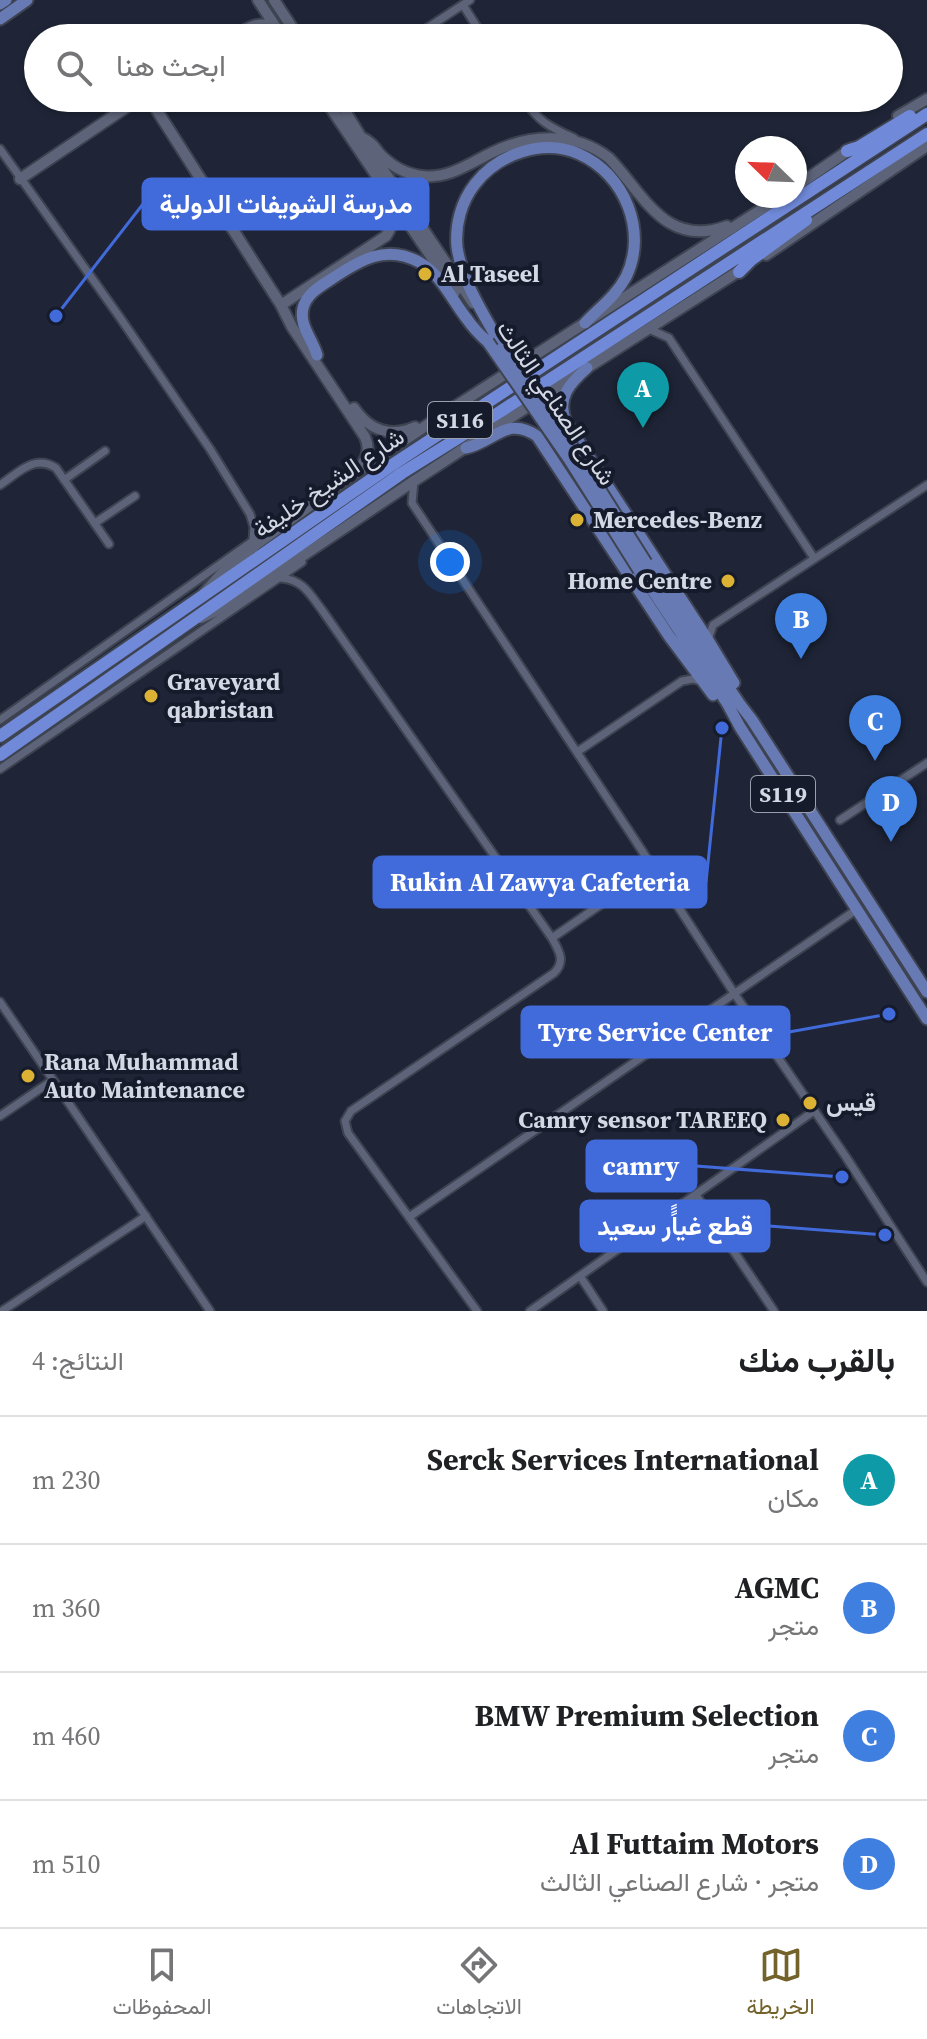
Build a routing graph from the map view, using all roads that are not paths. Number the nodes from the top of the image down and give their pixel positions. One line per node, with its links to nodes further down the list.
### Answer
1 (6, 0): 6 (main road)
2 (27, 0): 7 (main road)
3 (258, 0): 8 (main road); 9 (main road)
4 (274, 0): 10 (main road)
5 (466, 2): 11 (street); 12 (street)
6 (0, 4)
7 (0, 19)
8 (251, 24)
9 (274, 24)
10 (290, 24)
11 (433, 24)
12 (477, 24)
13 (927, 99): 26 (main road)
14 (927, 106): 26 (highway)
15 (119, 112): 28 (main road)
16 (158, 112): 34 (main road)
17 (333, 112): 27 (main road)
18 (347, 112): 22 (main road)
19 (532, 112): 23 (street)
20 (927, 114): 66 (highway, شارع الشيخ خليفة / S116)
21 (927, 134): 30 (highway, شارع الشيخ خليفة / S116)
22 (361, 137): 23 (main road); 33 (main road)
23 (582, 143): 31 (main road)
24 (927, 146): 32 (main road)
25 (0, 149): 28 (street)
26 (847, 151): 29 (main road)
27 (373, 171): 33 (main road); 35 (main road)
28 (20, 179): 55 (street)
29 (807, 179)
30 (836, 192): 32 (highway); 68 (highway, شارع الشيخ خليفة / S116)
31 (764, 208): 38 (main road)
32 (739, 272): 37 (main road)
33 (458, 288): 38 (main road); 41 (main road); 63 (main road, شارع الصناعي الثالث / S119, bridge); 63 (main road, شارع الصناعي الثالث / S119, bridge)
34 (272, 291): 35 (main road); 36 (main road)
35 (299, 293): 36 (main road)
36 (284, 309): 41 (main road); 46 (main road)
37 (669, 315): 39 (main road); 40 (street)
38 (585, 323): 43 (main road)
39 (649, 329): 40 (street); 42 (main road)
40 (669, 338): 61 (street)
41 (317, 355): 43 (main road)
42 (587, 368): 44 (main road); 67 (main road)
43 (442, 415): 46 (main road)
44 (466, 448): 48 (main road); 71 (main road)
45 (105, 451): 47 (street)
46 (354, 474): 54 (main road)
47 (64, 480): 49 (street); 56 (street)
48 (414, 481): 52 (main road); 53 (street)
49 (0, 485)
50 (927, 485): 61 (street)
51 (135, 496): 56 (street)
52 (388, 499): 53 (street); 60 (main road)
53 (412, 503): 80 (street)
54 (312, 505): 57 (street); 66 (main road)
55 (250, 514): 57 (street); 58 (street)
56 (95, 523): 59 (street)
57 (272, 526): 58 (street)
58 (253, 540): 76 (street)
59 (109, 544)
60 (319, 545): 62 (street); 68 (main road)
61 (814, 558): 69 (street)
62 (301, 563): 64 (street); 65 (street)
63 (642, 566): 77 (main road, شارع الصناعي الثالث / S119); 78 (main road, شارع الصناعي الثالث / S119)
64 (281, 578): 65 (street); 75 (street)
65 (301, 584): 87 (street)
66 (202, 596): 79 (highway, شارع الشيخ خليفة / S116)
67 (695, 620): 69 (street); 70 (main road)
68 (192, 621): 74 (highway, شارع الشيخ خليفة / S116)
69 (713, 625): 70 (street)
70 (708, 640): 77 (main road)
71 (686, 659): 72 (street); 73 (main road)
72 (682, 681): 73 (street); 80 (street)
73 (704, 682): 78 (main road)
74 (90, 692): 75 (highway); 81 (highway, شارع الشيخ خليفة / S116)
75 (86, 709): 83 (street)
76 (0, 720)
77 (752, 720): 88 (main road, شارع الصناعي الثالث / S119)
78 (740, 727): 86 (main road, شارع الصناعي الثالث / S119)
79 (0, 736)
80 (577, 752): 85 (street)
81 (0, 755)
82 (927, 763): 84 (street)
83 (0, 769)
84 (840, 820)
85 (654, 868): 87 (street); 89 (street)
86 (856, 910): 89 (street); 91 (main road, شارع الصناعي الثالث / S119)
87 (552, 938): 97 (street)
88 (927, 992)
89 (734, 993): 93 (street); 97 (street)
90 (0, 1002): 92 (street)
91 (927, 1019)
92 (53, 1080): 94 (street); 96 (street)
93 (814, 1111): 95 (street); 99 (street)
94 (0, 1116)
95 (696, 1195): 98 (street); 105 (street)
96 (146, 1216): 100 (street); 101 (street)
97 (409, 1217): 102 (street)
98 (580, 1276): 103 (street); 104 (street)
99 (927, 1282)
100 (2, 1311)
101 (210, 1311)
102 (477, 1311)
103 (530, 1311)
104 (603, 1311)
105 (774, 1311)

